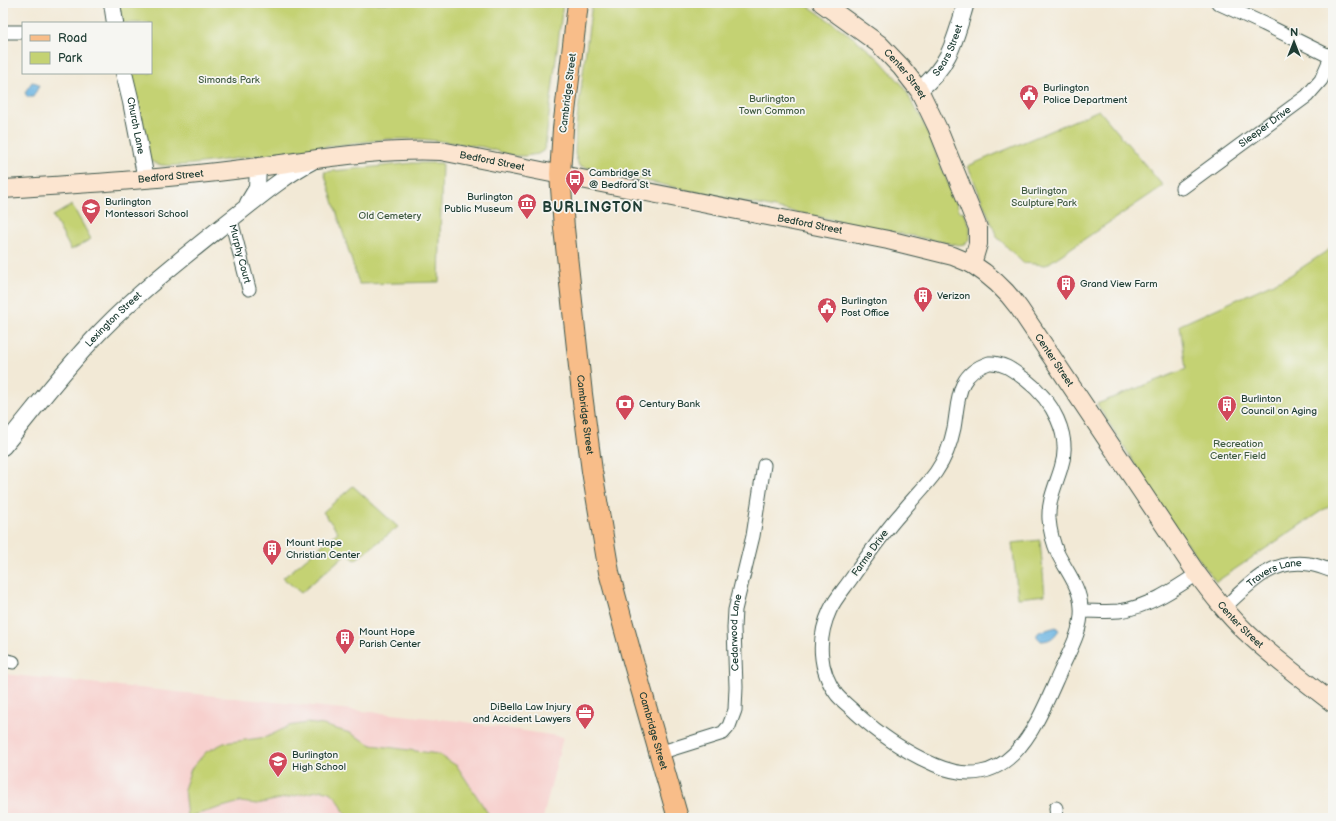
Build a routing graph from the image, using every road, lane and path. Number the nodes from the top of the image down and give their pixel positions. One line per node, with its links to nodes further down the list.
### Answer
1 (112, 3): 6 (street)
2 (578, 3): 14 (main road, Cambridge Street)
3 (822, 3): 11 (main road, Center Street)
4 (966, 3): 11 (street, Sears Street)
5 (1218, 3): 9 (street)
6 (115, 22)
7 (3, 32): 8 (street)
8 (22, 32)
9 (1332, 56): 17 (street, Sleeper Drive)
10 (124, 74): 15 (street, Church Lane)
11 (919, 90): 19 (main road, Center Street)
12 (316, 160): 13 (main road, Bedford Street); 14 (main road, Bedford Street); 18 (street, Lexington Street)
13 (258, 167): 15 (main road, Bedford Street); 18 (street, Lexington Street)
14 (560, 174): 19 (main road, Bedford Street); 28 (main road, Cambridge Street)
15 (146, 179): 16 (main road, Bedford Street)
16 (3, 188)
17 (1182, 188)
18 (237, 215): 20 (street, Murphy Court); 21 (street, Lexington Street)
19 (972, 264): 24 (main road, Center Street)
20 (249, 289)
21 (3, 447)
22 (764, 465): 28 (street, Cedarwood Lane)
23 (1333, 571): 25 (street, Travers Lane)
24 (1198, 574): 25 (main road, Center Street); 26 (street)
25 (1224, 608): 27 (main road, Center Street)
26 (1082, 611): 26 (street, Farms Drive)
27 (1333, 703)
28 (659, 754): 29 (main road, Cambridge Street)
29 (678, 818)

